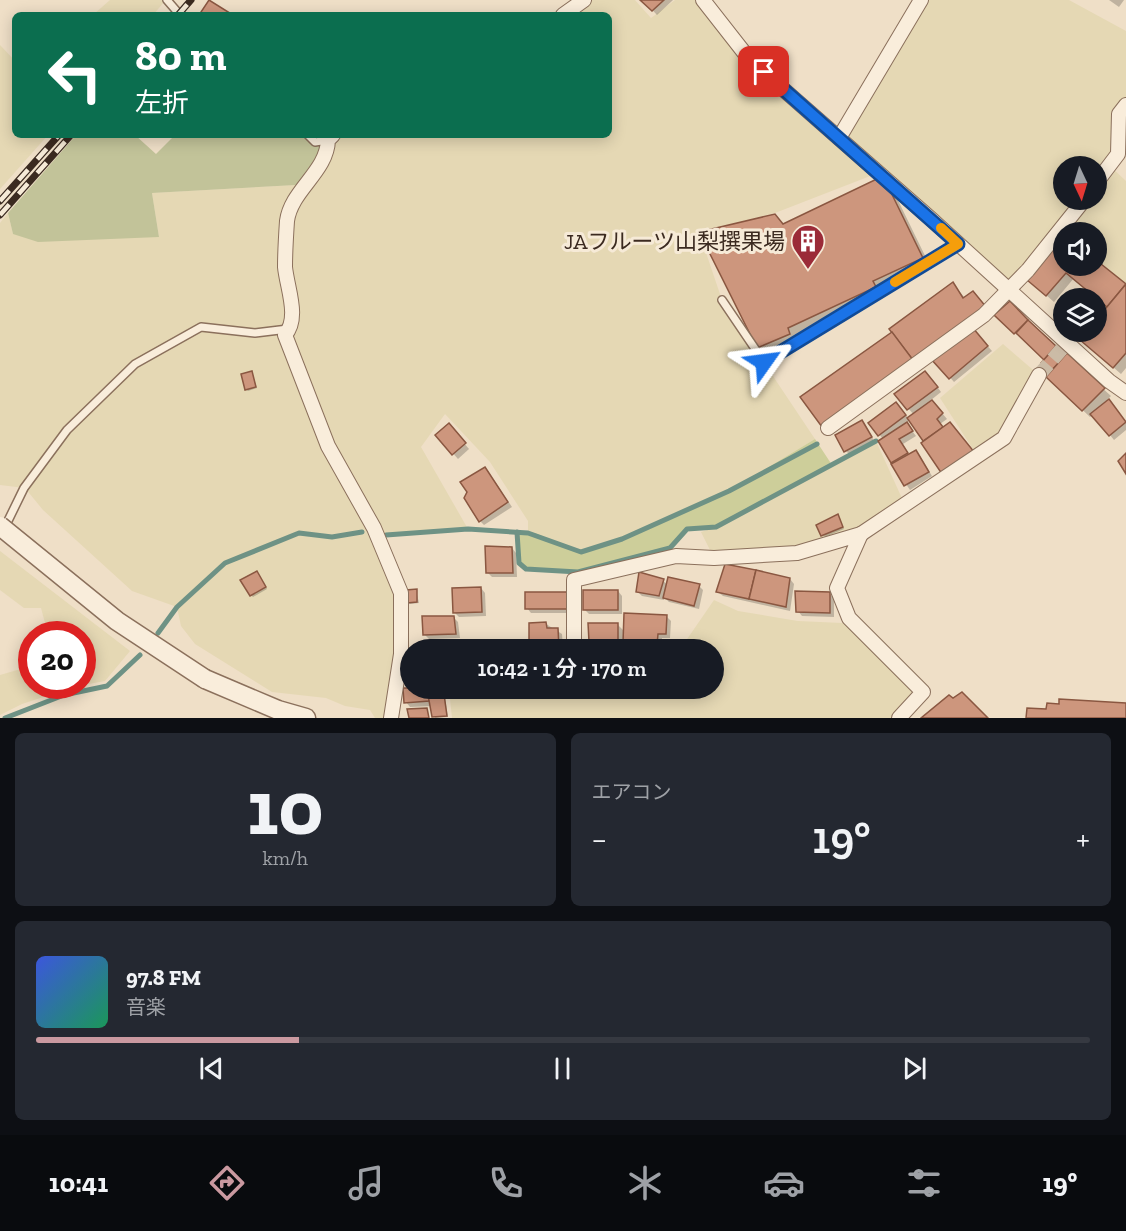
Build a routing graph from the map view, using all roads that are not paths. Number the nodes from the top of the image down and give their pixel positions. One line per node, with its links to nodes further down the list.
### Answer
1 (167, 0): 5 (lane)
2 (584, 0): 6 (street)
3 (703, 0): 11 (street)
4 (921, 0): 11 (street)
5 (177, 12)
6 (567, 12)
7 (1126, 105): 12 (street)
8 (311, 138): 9 (lane)
9 (328, 138)
10 (331, 138): 17 (street)
11 (839, 138): 14 (street)
12 (1107, 168)
13 (1076, 210): 15 (street)
14 (958, 244): 15 (street); 16 (lane)
15 (1010, 291): 19 (street); 20 (street)
16 (722, 300)
17 (290, 329): 23 (lane); 24 (street)
18 (1039, 375): 22 (street)
19 (1126, 393)
20 (828, 428)
21 (0, 526): 27 (street, bridge)
22 (861, 534): 25 (street); 29 (street)
23 (0, 537)
24 (405, 639)
25 (574, 639)
26 (400, 680): 28 (street)
27 (306, 718)
28 (391, 718)
29 (899, 718)

